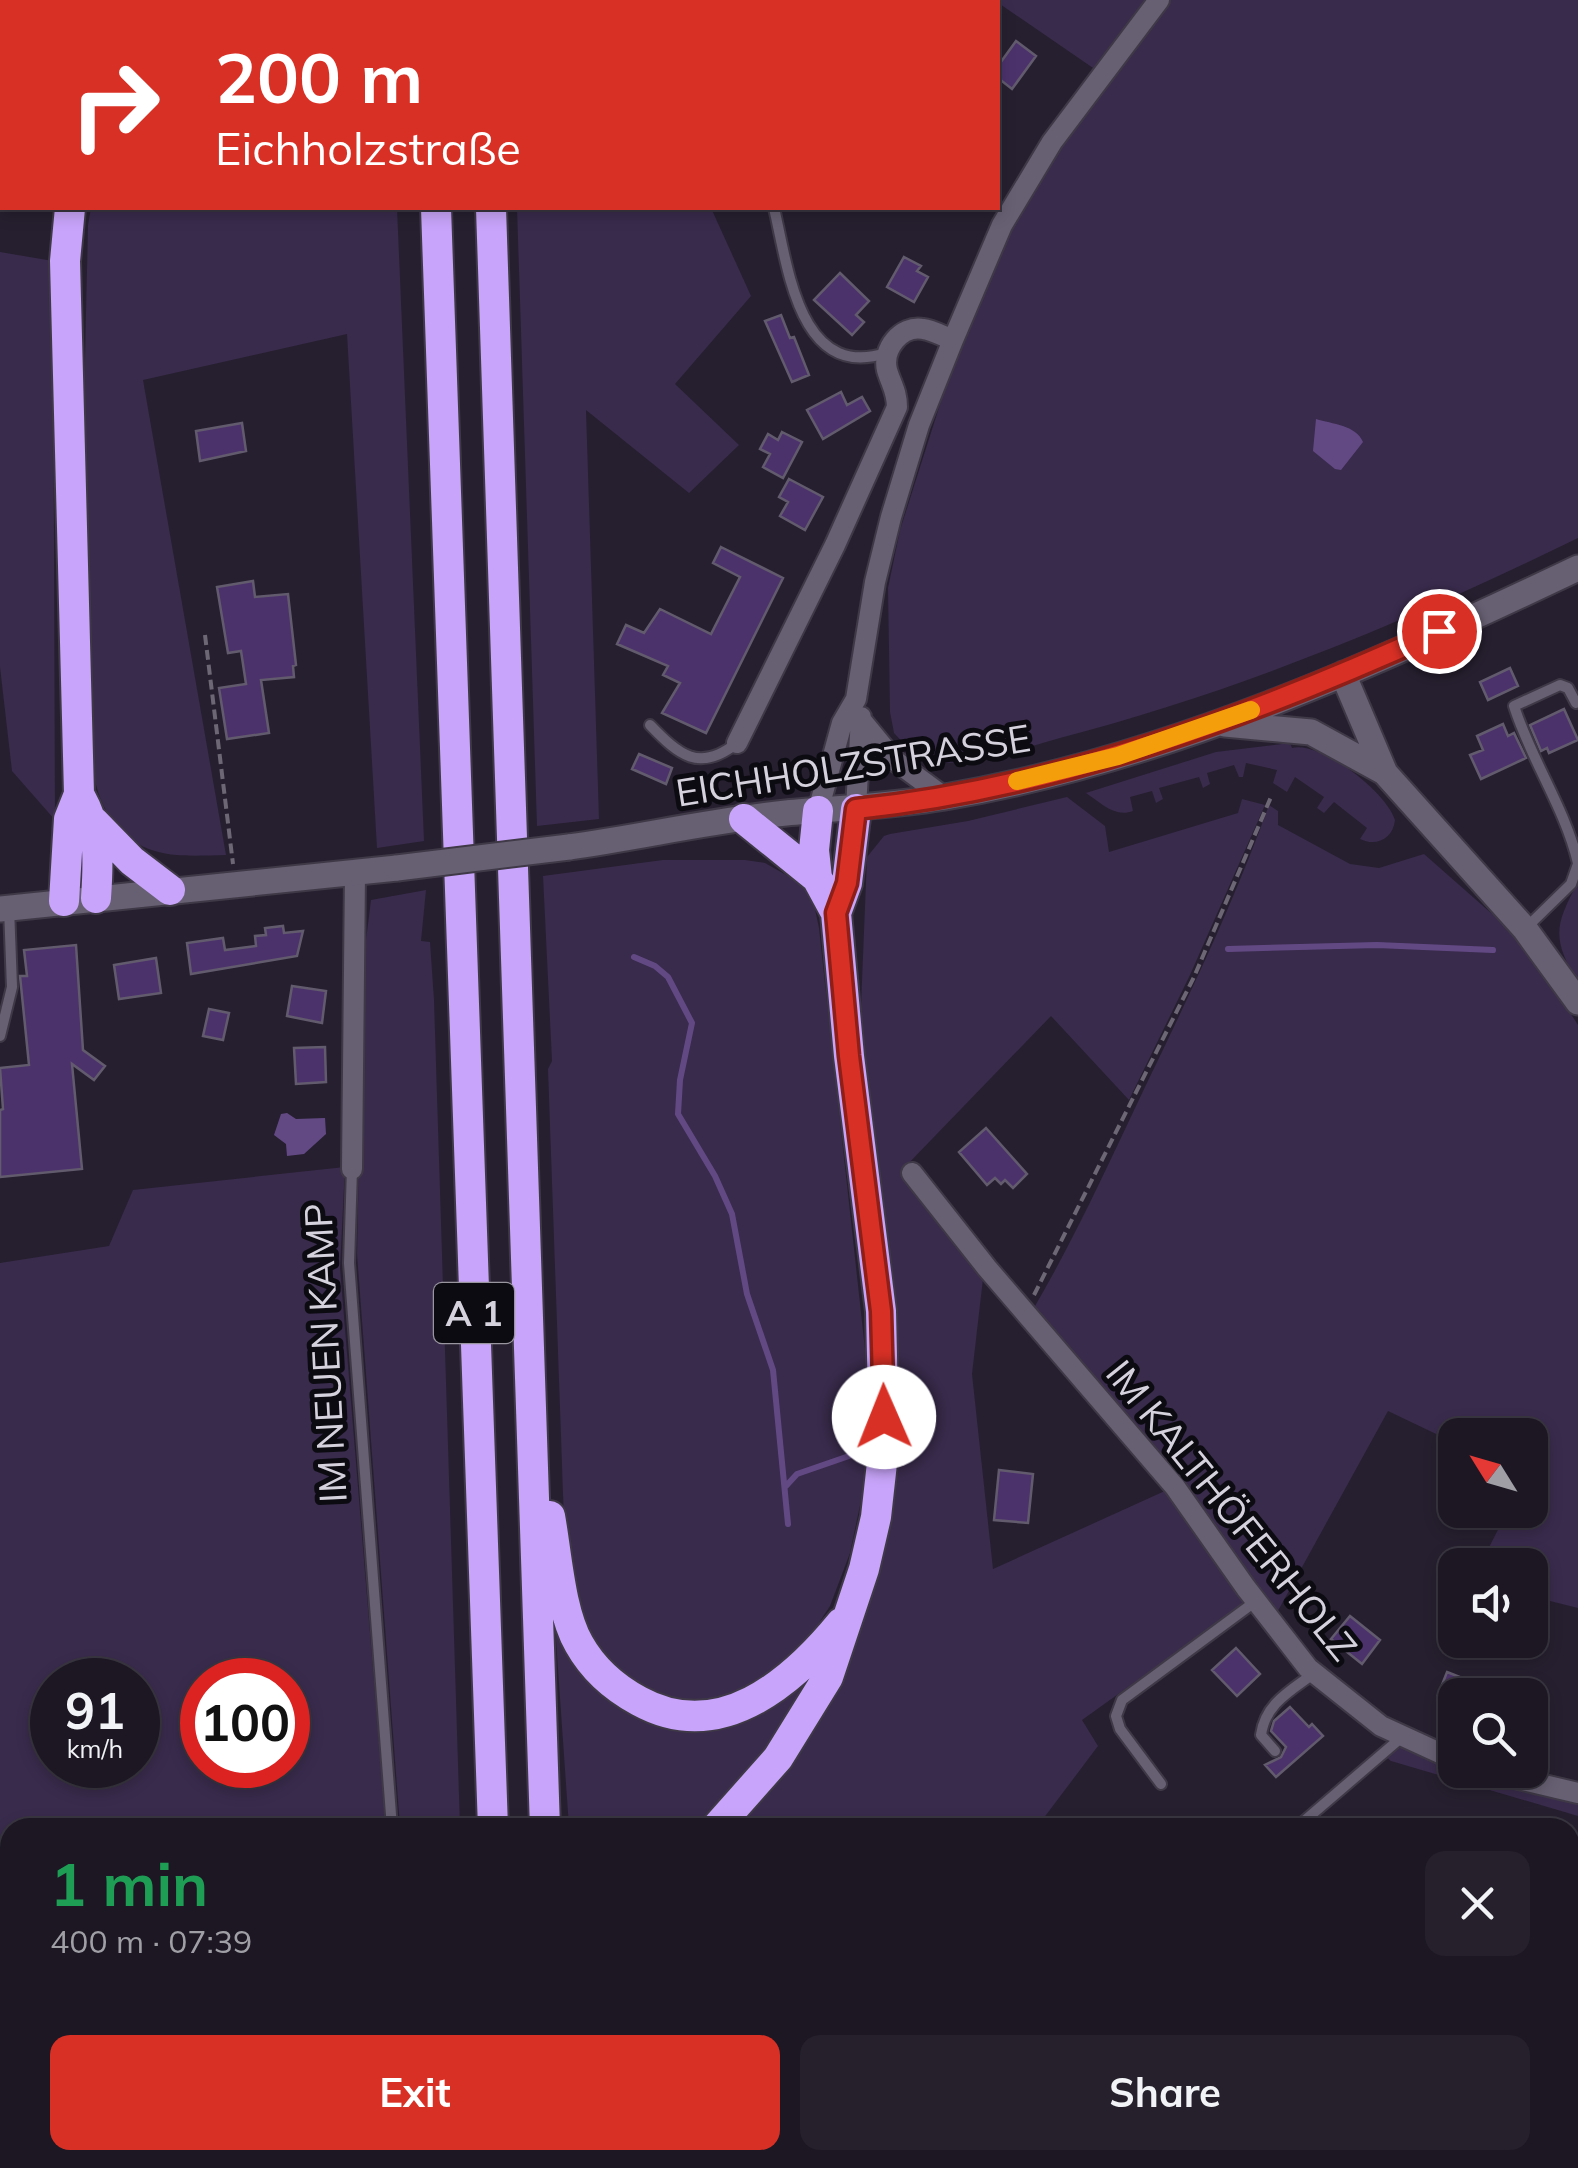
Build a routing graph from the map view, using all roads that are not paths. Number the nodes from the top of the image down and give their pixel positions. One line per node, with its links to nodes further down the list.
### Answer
1 (1159, 0): 8 (street)
2 (70, 210): 19 (highway)
3 (419, 210): 7 (highway)
4 (436, 210): 7 (highway, A 1)
5 (491, 210): 38 (highway, A 1)
6 (774, 210): 9 (lane)
7 (438, 282): 49 (highway, A 1)
8 (953, 340): 9 (street); 12 (street)
9 (888, 353): 17 (street)
10 (1578, 568): 11 (main road, EICHHOLZSTRASSE)
11 (1343, 674): 15 (main road, EICHHOLZSTRASSE); 18 (main road)
12 (856, 699): 14 (street); 22 (street)
13 (1576, 703): 25 (lane)
14 (862, 720): 20 (street); 21 (street)
15 (1215, 724): 18 (main road); 20 (main road, EICHHOLZSTRASSE)
16 (650, 725): 17 (lane)
17 (737, 742)
18 (1385, 773): 33 (main road)
19 (79, 794): 24 (highway); 30 (highway)
20 (944, 797): 21 (main road, EICHHOLZSTRASSE)
21 (856, 809): 22 (main road, EICHHOLZSTRASSE); 32 (highway)
22 (818, 811): 23 (main road, EICHHOLZSTRASSE); 27 (highway)
23 (744, 819): 26 (main road, EICHHOLZSTRASSE, bridge); 27 (highway)
24 (94, 822): 28 (highway); 29 (highway)
25 (1578, 864): 33 (lane)
26 (354, 874): 28 (main road, EICHHOLZSTRASSE); 36 (street, IM NEUEN KAMP)
27 (817, 878): 32 (highway)
28 (170, 890): 29 (main road)
29 (96, 898): 30 (main road)
30 (64, 901): 31 (main road)
31 (4, 908): 35 (lane)
32 (836, 913): 40 (highway)
33 (1525, 929): 34 (main road)
34 (1578, 1002)
35 (0, 1036)
36 (352, 1169): 48 (lane, IM NEUEN KAMP)
37 (912, 1172): 39 (street, IM KALTHÖFERHOLZ)
38 (531, 1424): 40 (highway); 50 (highway, A 1)
39 (1256, 1601): 41 (street, IM KALTHÖFERHOLZ); 45 (lane)
40 (849, 1613): 51 (highway)
41 (1314, 1673): 42 (street, IM KALTHÖFERHOLZ); 43 (lane)
42 (1402, 1736): 44 (street, IM KALTHÖFERHOLZ); 52 (lane)
43 (1275, 1750)
44 (1438, 1752)
45 (1162, 1784)
46 (1548, 1786): 47 (street)
47 (1578, 1793)
48 (391, 1818)
49 (493, 1818)
50 (546, 1818)
51 (725, 1818)
52 (1308, 1818)

